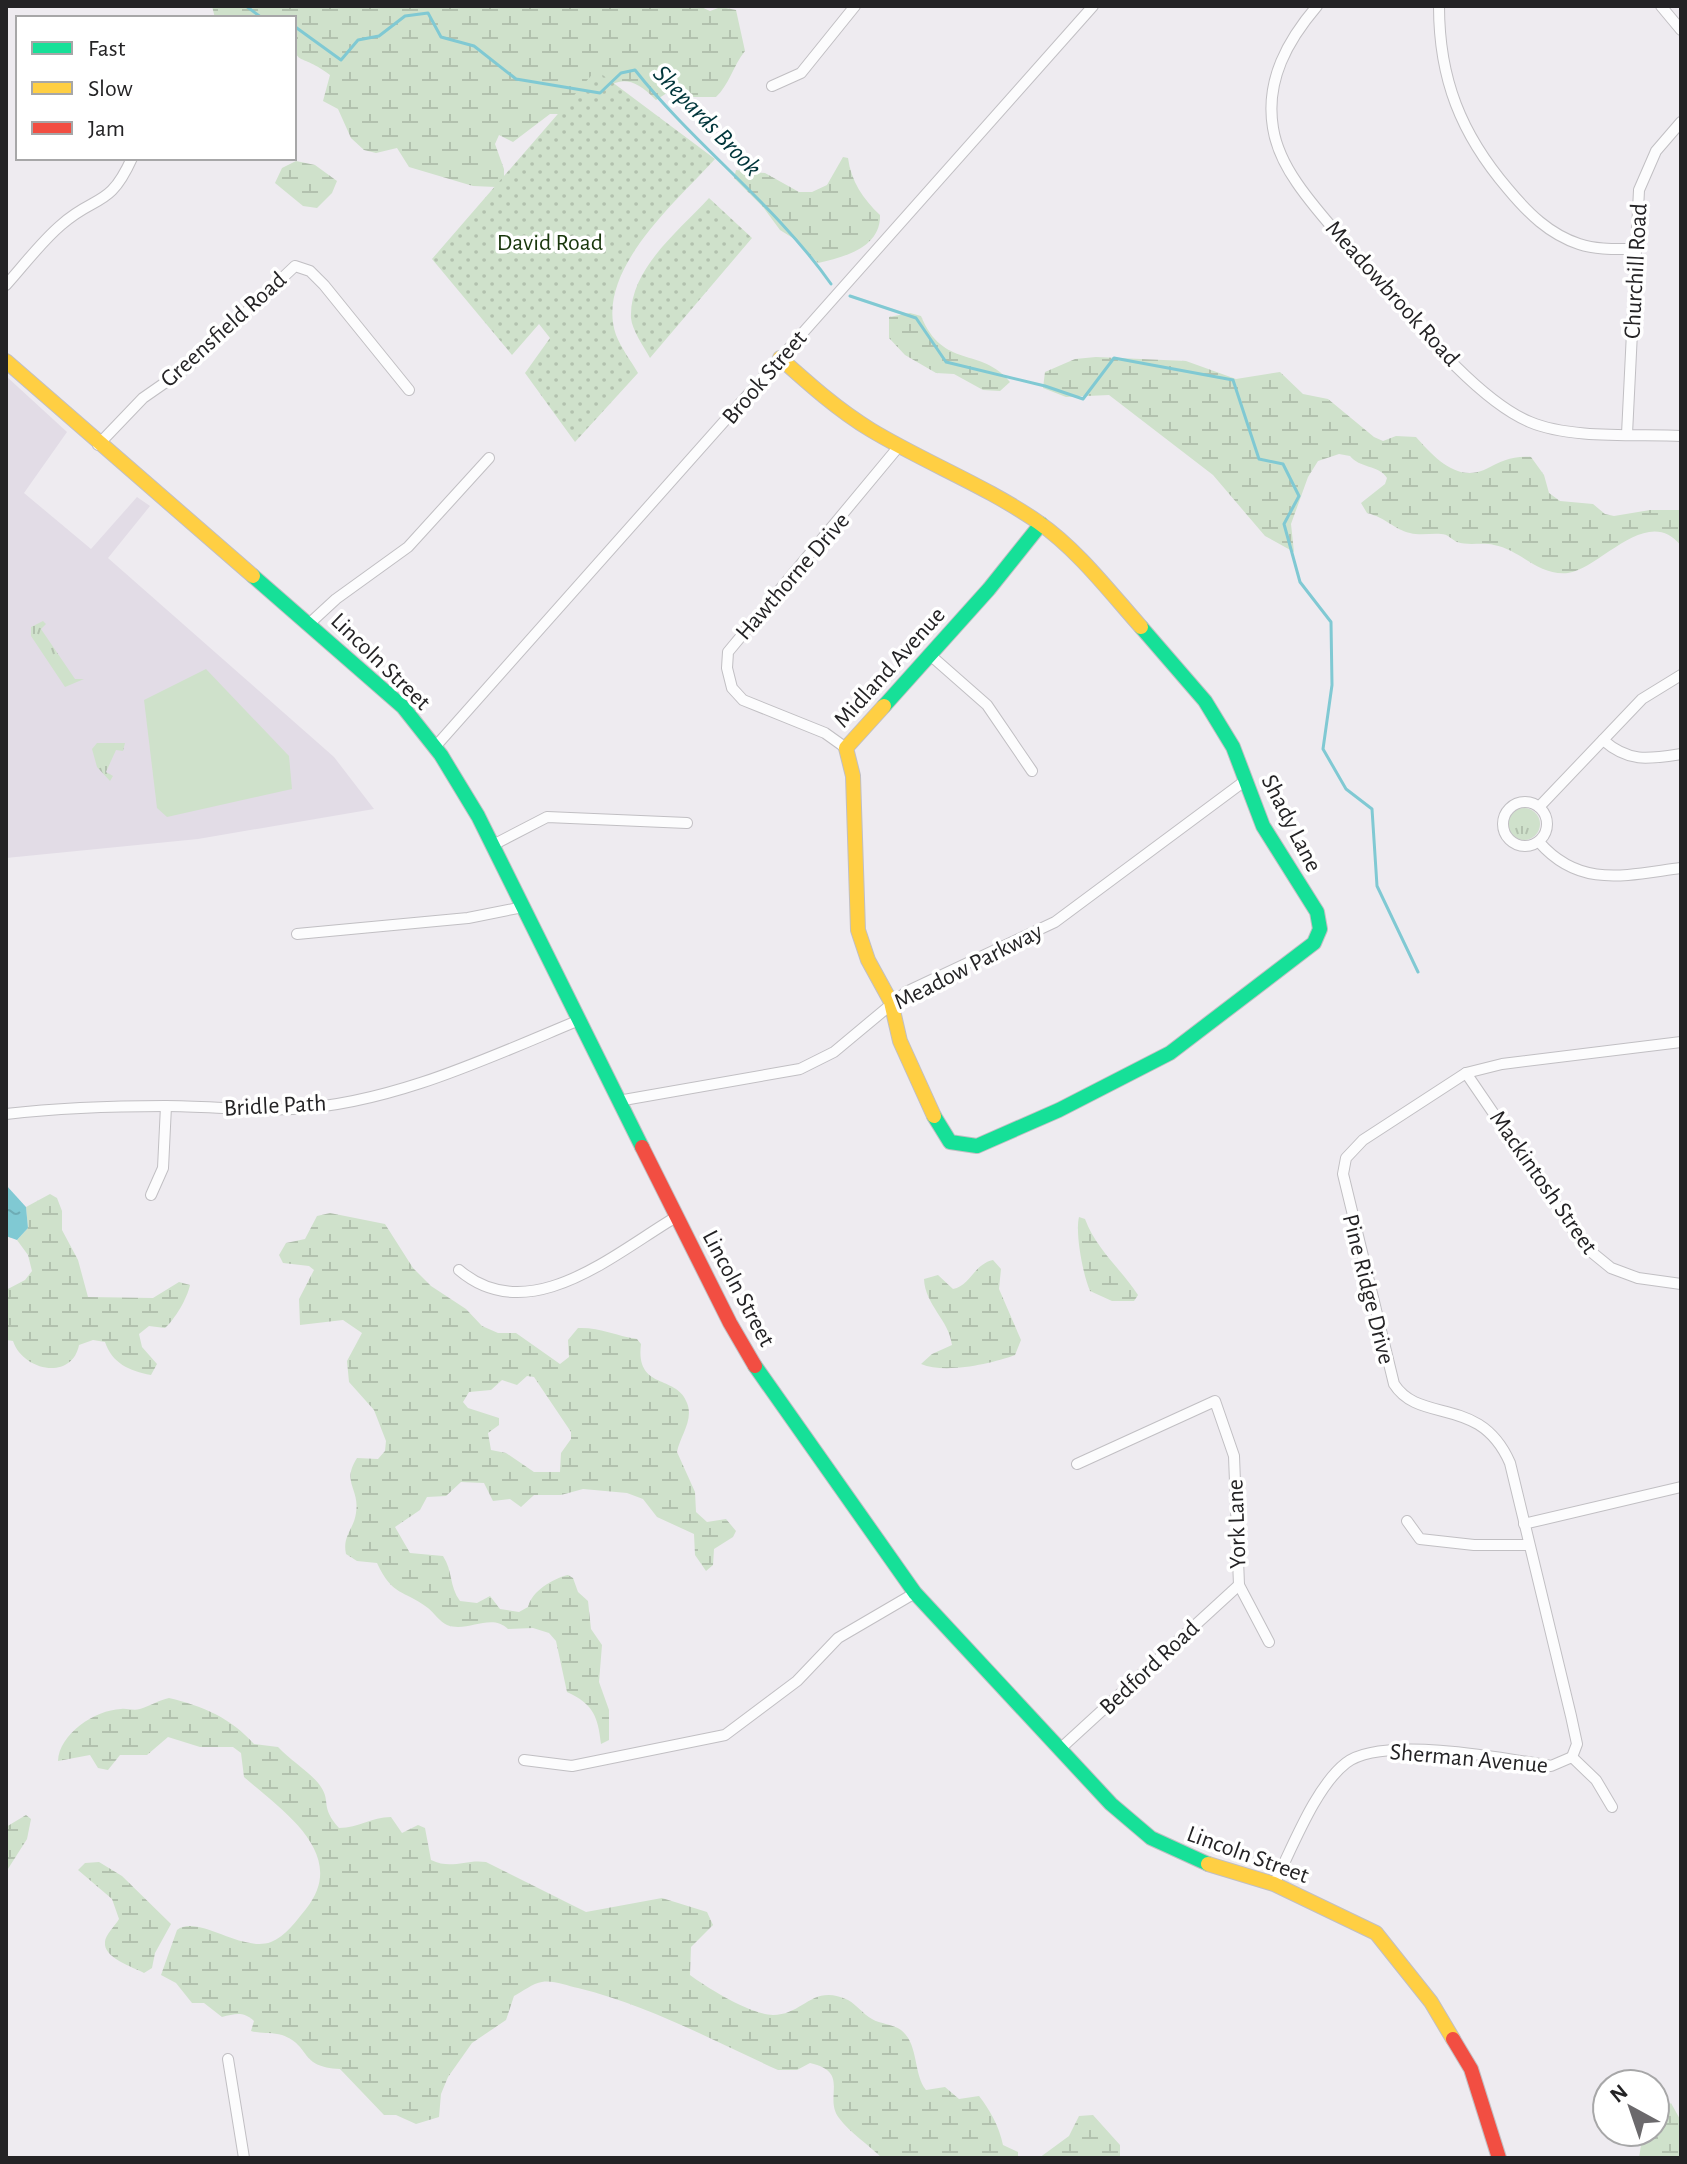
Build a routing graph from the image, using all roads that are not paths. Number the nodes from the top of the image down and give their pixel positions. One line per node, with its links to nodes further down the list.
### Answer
1 (855, 6): 7 (street)
2 (1093, 6): 12 (street, Brook Street)
3 (1317, 6): 15 (street, Meadowbrook Road)
4 (1439, 6): 10 (street)
5 (1661, 6): 6 (street)
6 (1681, 30)
7 (772, 86)
8 (1681, 122): 10 (street, Churchill Road)
9 (131, 160): 11 (street)
10 (1634, 249): 15 (street, Churchill Road)
11 (6, 285)
12 (780, 358): 18 (main road, Shady Lane); 25 (street, Brook Street)
13 (6, 361): 17 (main road, Lincoln Street)
14 (409, 390): 17 (street, Greensfield Road)
15 (1627, 434): 16 (street, Meadowbrook Road)
16 (1681, 436)
17 (98, 445): 21 (main road, Lincoln Street)
18 (900, 445): 20 (main road, Shady Lane); 26 (street, Hawthorne Drive)
19 (489, 458): 21 (street)
20 (1041, 524): 22 (main road, Midland Avenue); 29 (main road, Shady Lane)
21 (310, 623): 25 (main road, Lincoln Street)
22 (929, 654): 26 (main road, Midland Avenue); 28 (street)
23 (1681, 675): 24 (street)
24 (1603, 740): 27 (street); 30 (street)
25 (435, 747): 33 (main road, Lincoln Street)
26 (846, 748): 37 (main road, Midland Avenue)
27 (1681, 754)
28 (1032, 771)
29 (1246, 780): 37 (street, Meadow Parkway); 37 (main road, Shady Lane)
30 (1539, 807): 32 (street); 32 (street)
31 (687, 823): 33 (street)
32 (1539, 842): 34 (street)
33 (493, 845): 35 (main road, Lincoln Street)
34 (1681, 868)
35 (523, 907): 36 (street); 38 (main road, Lincoln Street)
36 (297, 934)
37 (891, 1002): 41 (street, Meadow Parkway)
38 (577, 1021): 41 (main road, Lincoln Street); 42 (street, Bridle Path)
39 (1681, 1042): 40 (street, Pine Ridge Drive)
40 (1466, 1073): 47 (street, Mackintosh Street); 51 (street, Pine Ridge Drive)
41 (618, 1101): 45 (main road, Lincoln Street)
42 (166, 1106): 43 (street, Bridle Path); 44 (street)
43 (6, 1114)
44 (151, 1195)
45 (676, 1217): 46 (street); 54 (main road, Lincoln Street)
46 (459, 1270)
47 (1681, 1284)
48 (1077, 1464): 53 (street, York Lane)
49 (1681, 1487): 51 (street)
50 (1407, 1521): 52 (street)
51 (1524, 1524): 52 (street, Pine Ridge Drive)
52 (1529, 1545): 57 (street, Pine Ridge Drive)
53 (1239, 1585): 55 (street, York Lane); 56 (street, Bedford Road)
54 (915, 1593): 56 (main road, Lincoln Street); 58 (street)
55 (1269, 1642)
56 (1060, 1749): 60 (main road, Lincoln Street)
57 (1572, 1757): 59 (street, Sherman Avenue); 60 (street, Sherman Avenue)
58 (524, 1760)
59 (1612, 1807)
60 (1274, 1884): 63 (main road, Lincoln Street)
61 (228, 2059): 62 (street)
62 (244, 2158)
63 (1499, 2158)

